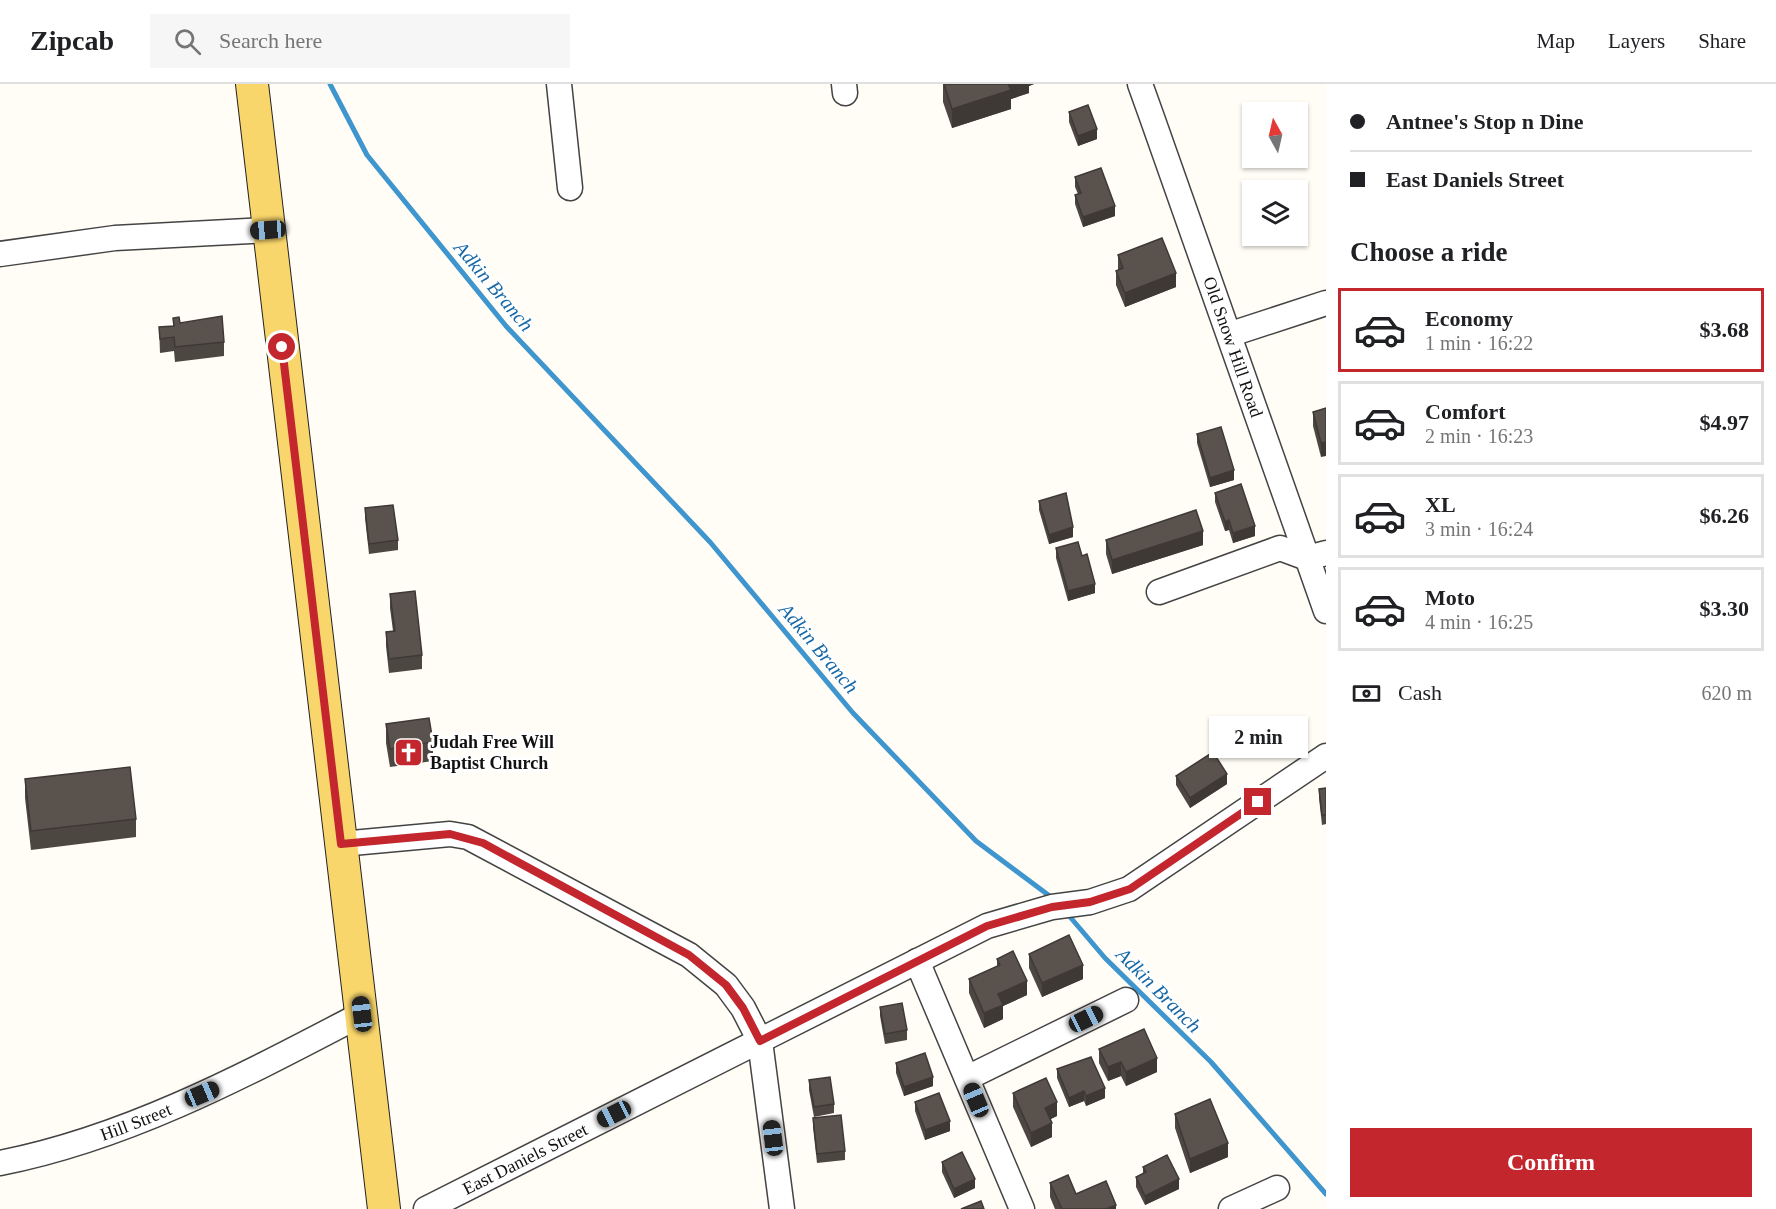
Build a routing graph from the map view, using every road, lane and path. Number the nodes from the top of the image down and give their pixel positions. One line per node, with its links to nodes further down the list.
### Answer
1 (252, 84): 5 (main road)
2 (559, 84): 4 (street)
3 (1140, 84): 8 (street, Old Snow Hill Road)
4 (570, 188)
5 (268, 230): 6 (street); 13 (main road)
6 (0, 254)
7 (1326, 303): 8 (street)
8 (1231, 334): 9 (street, Old Snow Hill Road)
9 (1317, 555): 10 (street); 11 (street, Old Snow Hill Road)
10 (1159, 592)
11 (1326, 611)
12 (1326, 756): 14 (street, East Daniels Street)
13 (341, 844): 16 (main road); 17 (street)
14 (917, 961): 17 (street, East Daniels Street); 18 (street)
15 (1126, 1000): 18 (street)
16 (362, 1014): 19 (street, Hill Street); 21 (main road)
17 (760, 1041): 22 (street, East Daniels Street); 23 (street)
18 (967, 1078): 24 (street)
19 (0, 1163)
20 (1276, 1188): 25 (street)
21 (384, 1209)
22 (426, 1209)
23 (782, 1209)
24 (1022, 1209)
25 (1231, 1209)

